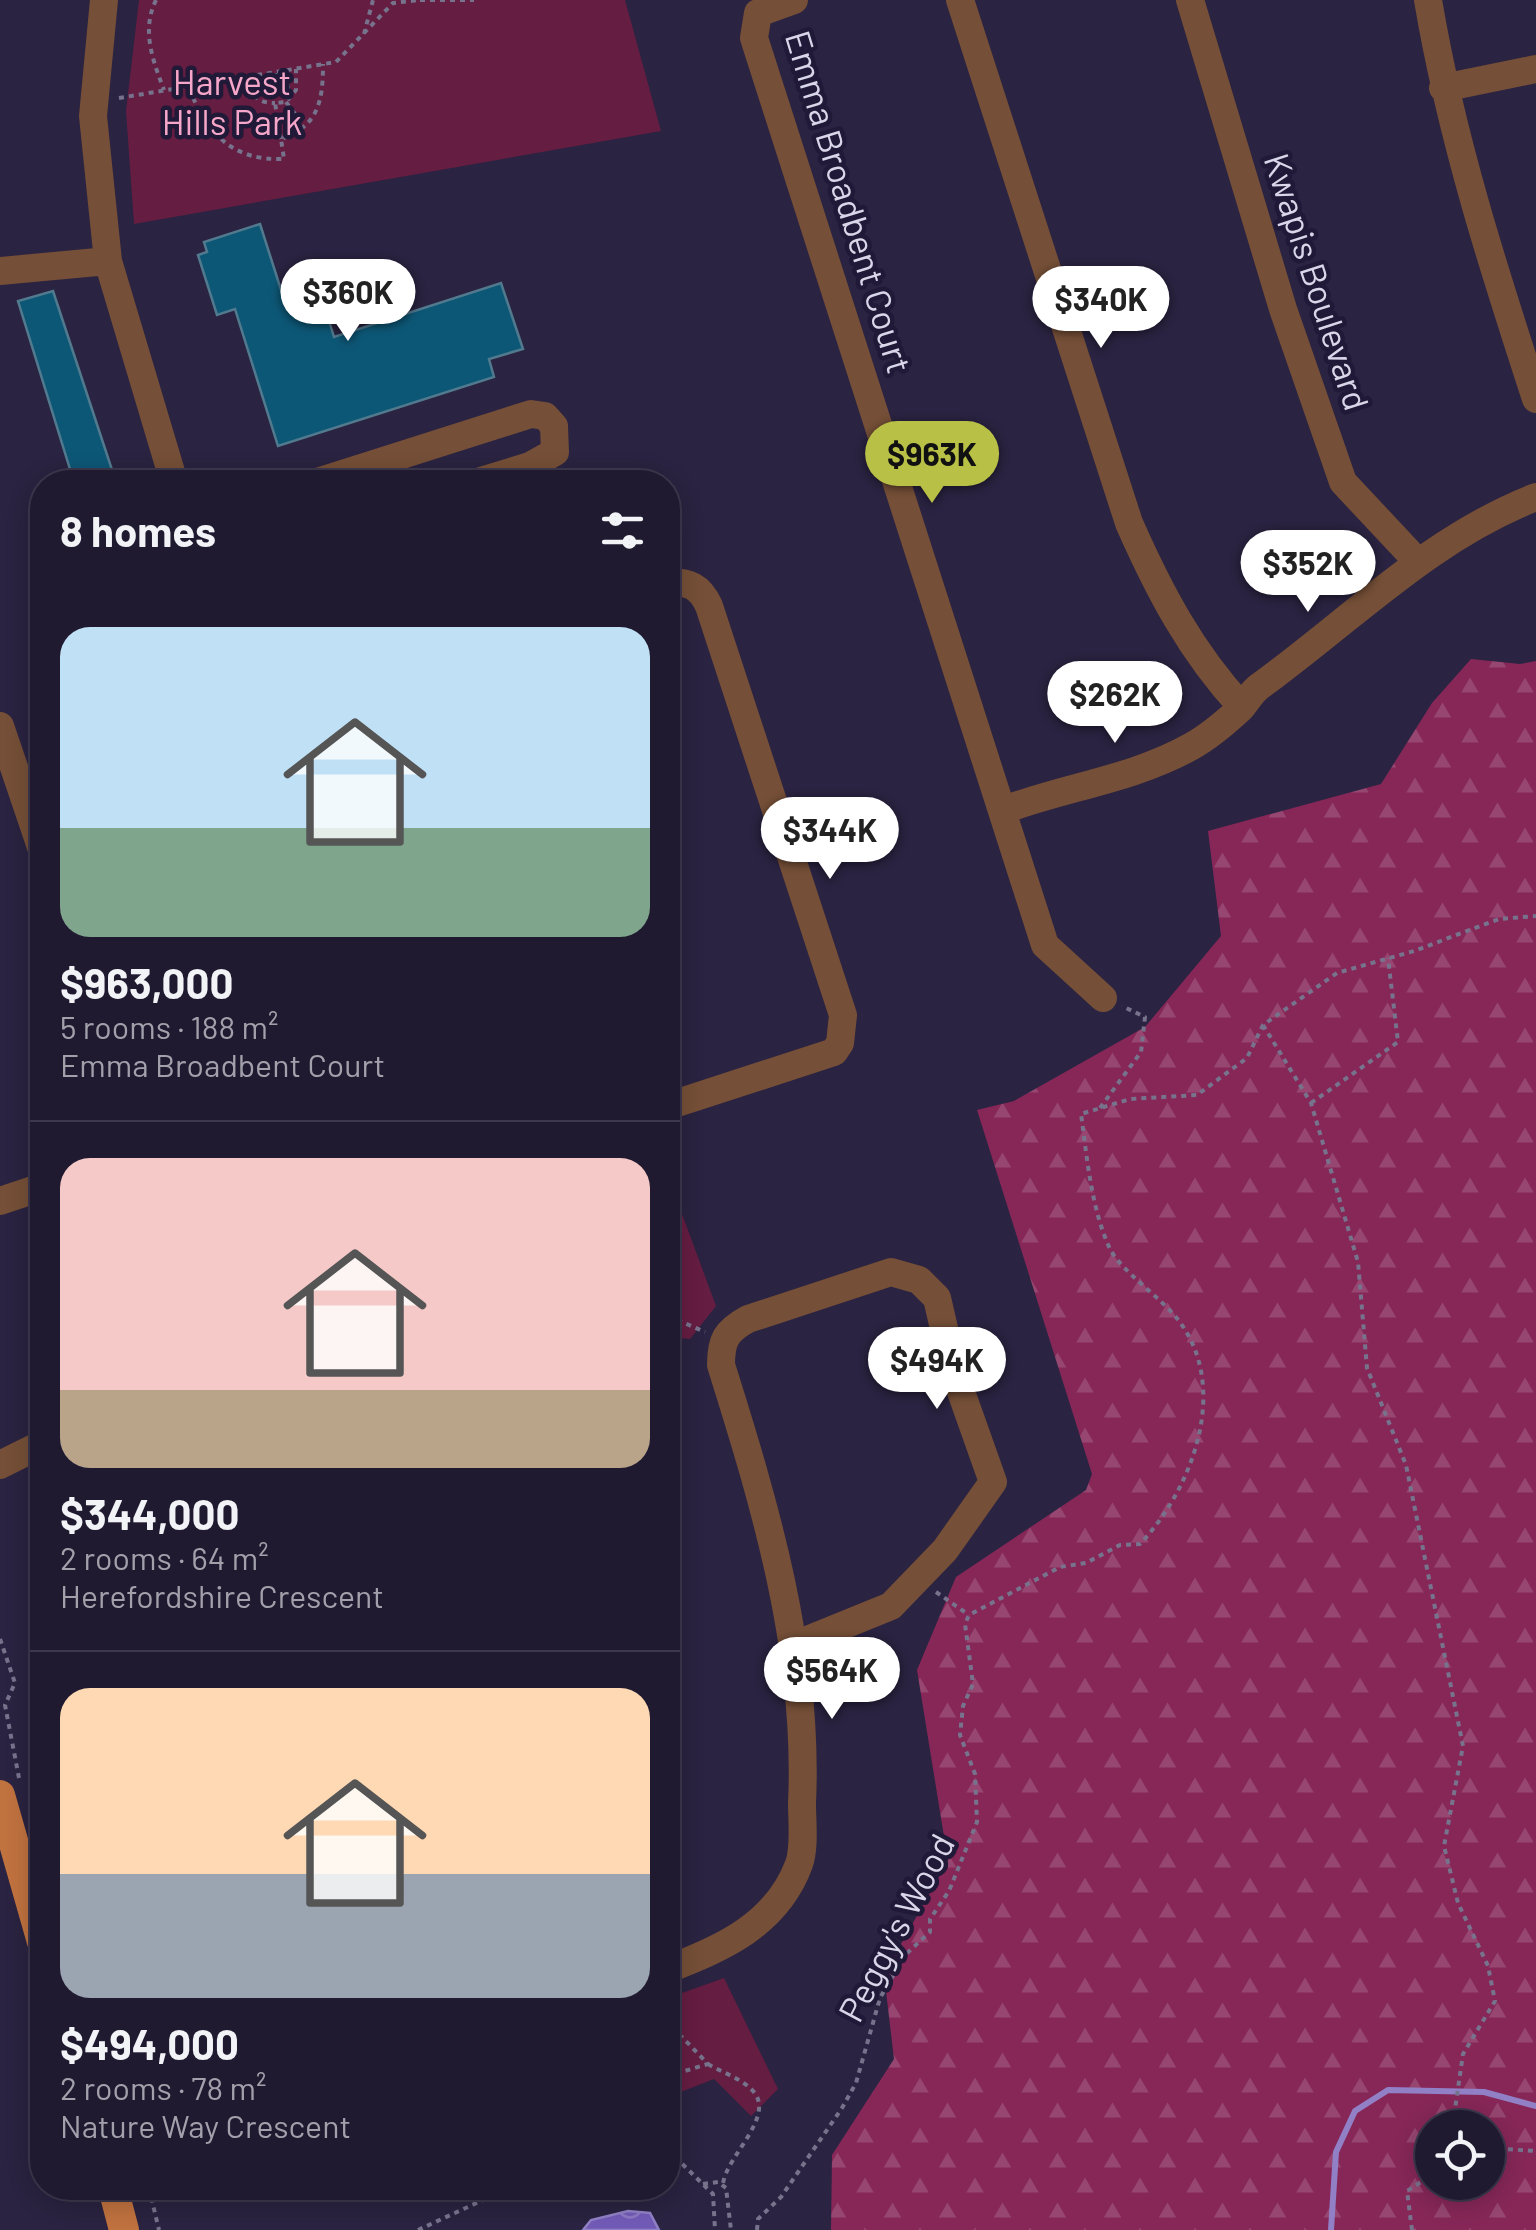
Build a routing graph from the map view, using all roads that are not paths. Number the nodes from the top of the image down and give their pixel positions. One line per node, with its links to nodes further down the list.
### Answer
1 (104, 0): 8 (street)
2 (794, 0): 19 (street, Emma Broadbent Court)
3 (960, 0): 17 (street)
4 (1190, 0): 15 (street, Kwapis Boulevard)
5 (1428, 0): 7 (street)
6 (1536, 70): 7 (street)
7 (1443, 88): 10 (street)
8 (108, 260): 9 (street); 11 (street)
9 (0, 270)
10 (1536, 399)
11 (170, 470)
12 (355, 470): 13 (street)
13 (514, 470)
14 (1536, 497): 15 (street)
15 (1417, 561): 17 (street)
16 (680, 582): 22 (street)
17 (1242, 707): 19 (street)
18 (0, 726): 20 (street)
19 (1004, 810): 21 (street, Emma Broadbent Court)
20 (30, 815)
21 (1103, 998)
22 (680, 1102)
23 (30, 1191): 24 (street)
24 (0, 1201)
25 (794, 1645): 25 (street); 28 (street)
26 (10, 1789): 27 (main road)
27 (30, 1885)
28 (680, 1964)
29 (116, 2200): 30 (main road)
30 (124, 2230)

